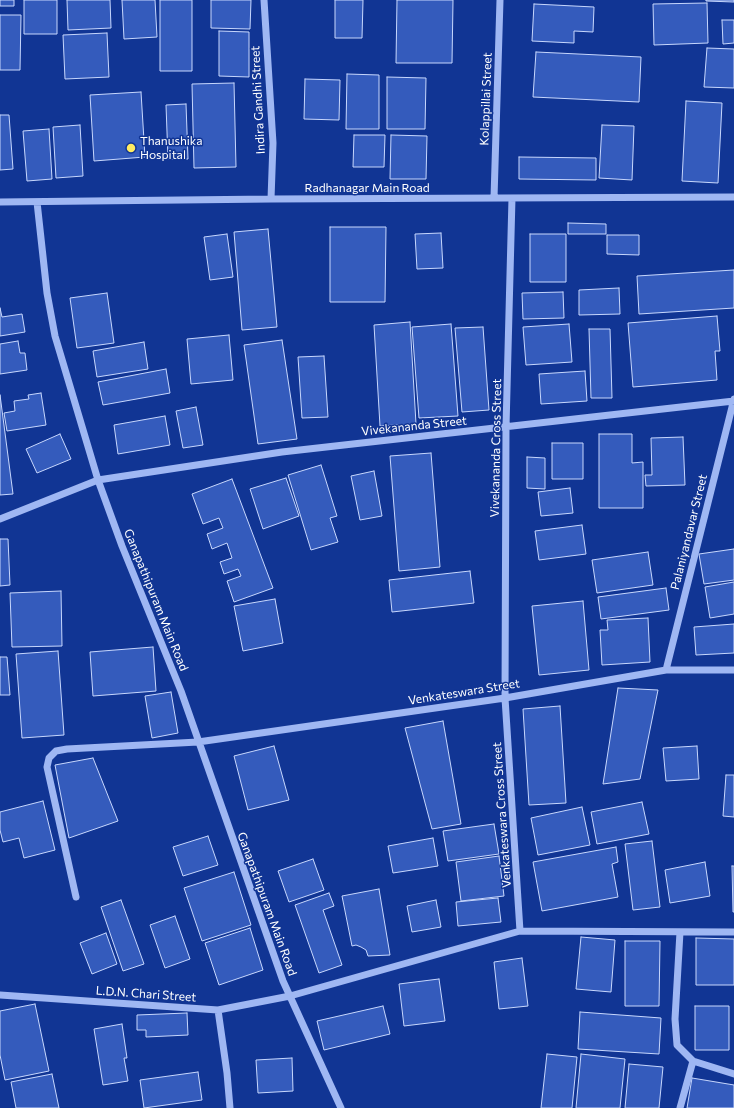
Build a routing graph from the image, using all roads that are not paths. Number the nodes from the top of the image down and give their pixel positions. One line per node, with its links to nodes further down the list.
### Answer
1 (264, 0): 6 (street, Indira Gandhi Street)
2 (500, 0): 4 (street, Kolappillai Street)
3 (734, 197): 5 (street, Radhanagar Main Road)
4 (494, 198): 5 (street, Radhanagar Main Road); 6 (street, Radhanagar Main Road)
5 (512, 198): 10 (street, Vivekananda Cross Street)
6 (271, 199): 8 (street, Radhanagar Main Road)
7 (0, 202): 8 (street, Radhanagar Main Road)
8 (37, 202): 11 (street, Ganapathipuram Main Road)
9 (734, 400): 10 (street, Vivekananda Street); 13 (street, Palaniyandavar Street)
10 (506, 427): 11 (street, Vivekananda Street); 15 (street, Vivekananda Cross Street)
11 (98, 480): 12 (street, Vivekananda Street); 16 (street, Ganapathipuram Main Road)
12 (0, 518)
13 (666, 670): 14 (street, Venkateswara Street); 15 (street, Venkateswara Street)
14 (734, 670)
15 (505, 698): 16 (street, Venkateswara Street); 18 (street, Venkateswara Cross Street)
16 (198, 742): 17 (street, Venkateswara Street); 22 (street, Ganapathipuram Main Road)
17 (76, 897)
18 (520, 932): 19 (street, L.D.N. Chari Street); 22 (street, L.D.N. Chari Street)
19 (680, 932): 20 (street, L.D.N. Chari Street); 24 (street)
20 (734, 932)
21 (0, 995): 23 (street, L.D.N. Chari Street)
22 (290, 996): 23 (street, L.D.N. Chari Street); 27 (street, Ganapathipuram Main Road)
23 (218, 1010): 26 (street)
24 (693, 1061): 25 (street); 28 (street)
25 (734, 1074)
26 (230, 1108)
27 (341, 1108)
28 (680, 1108)

